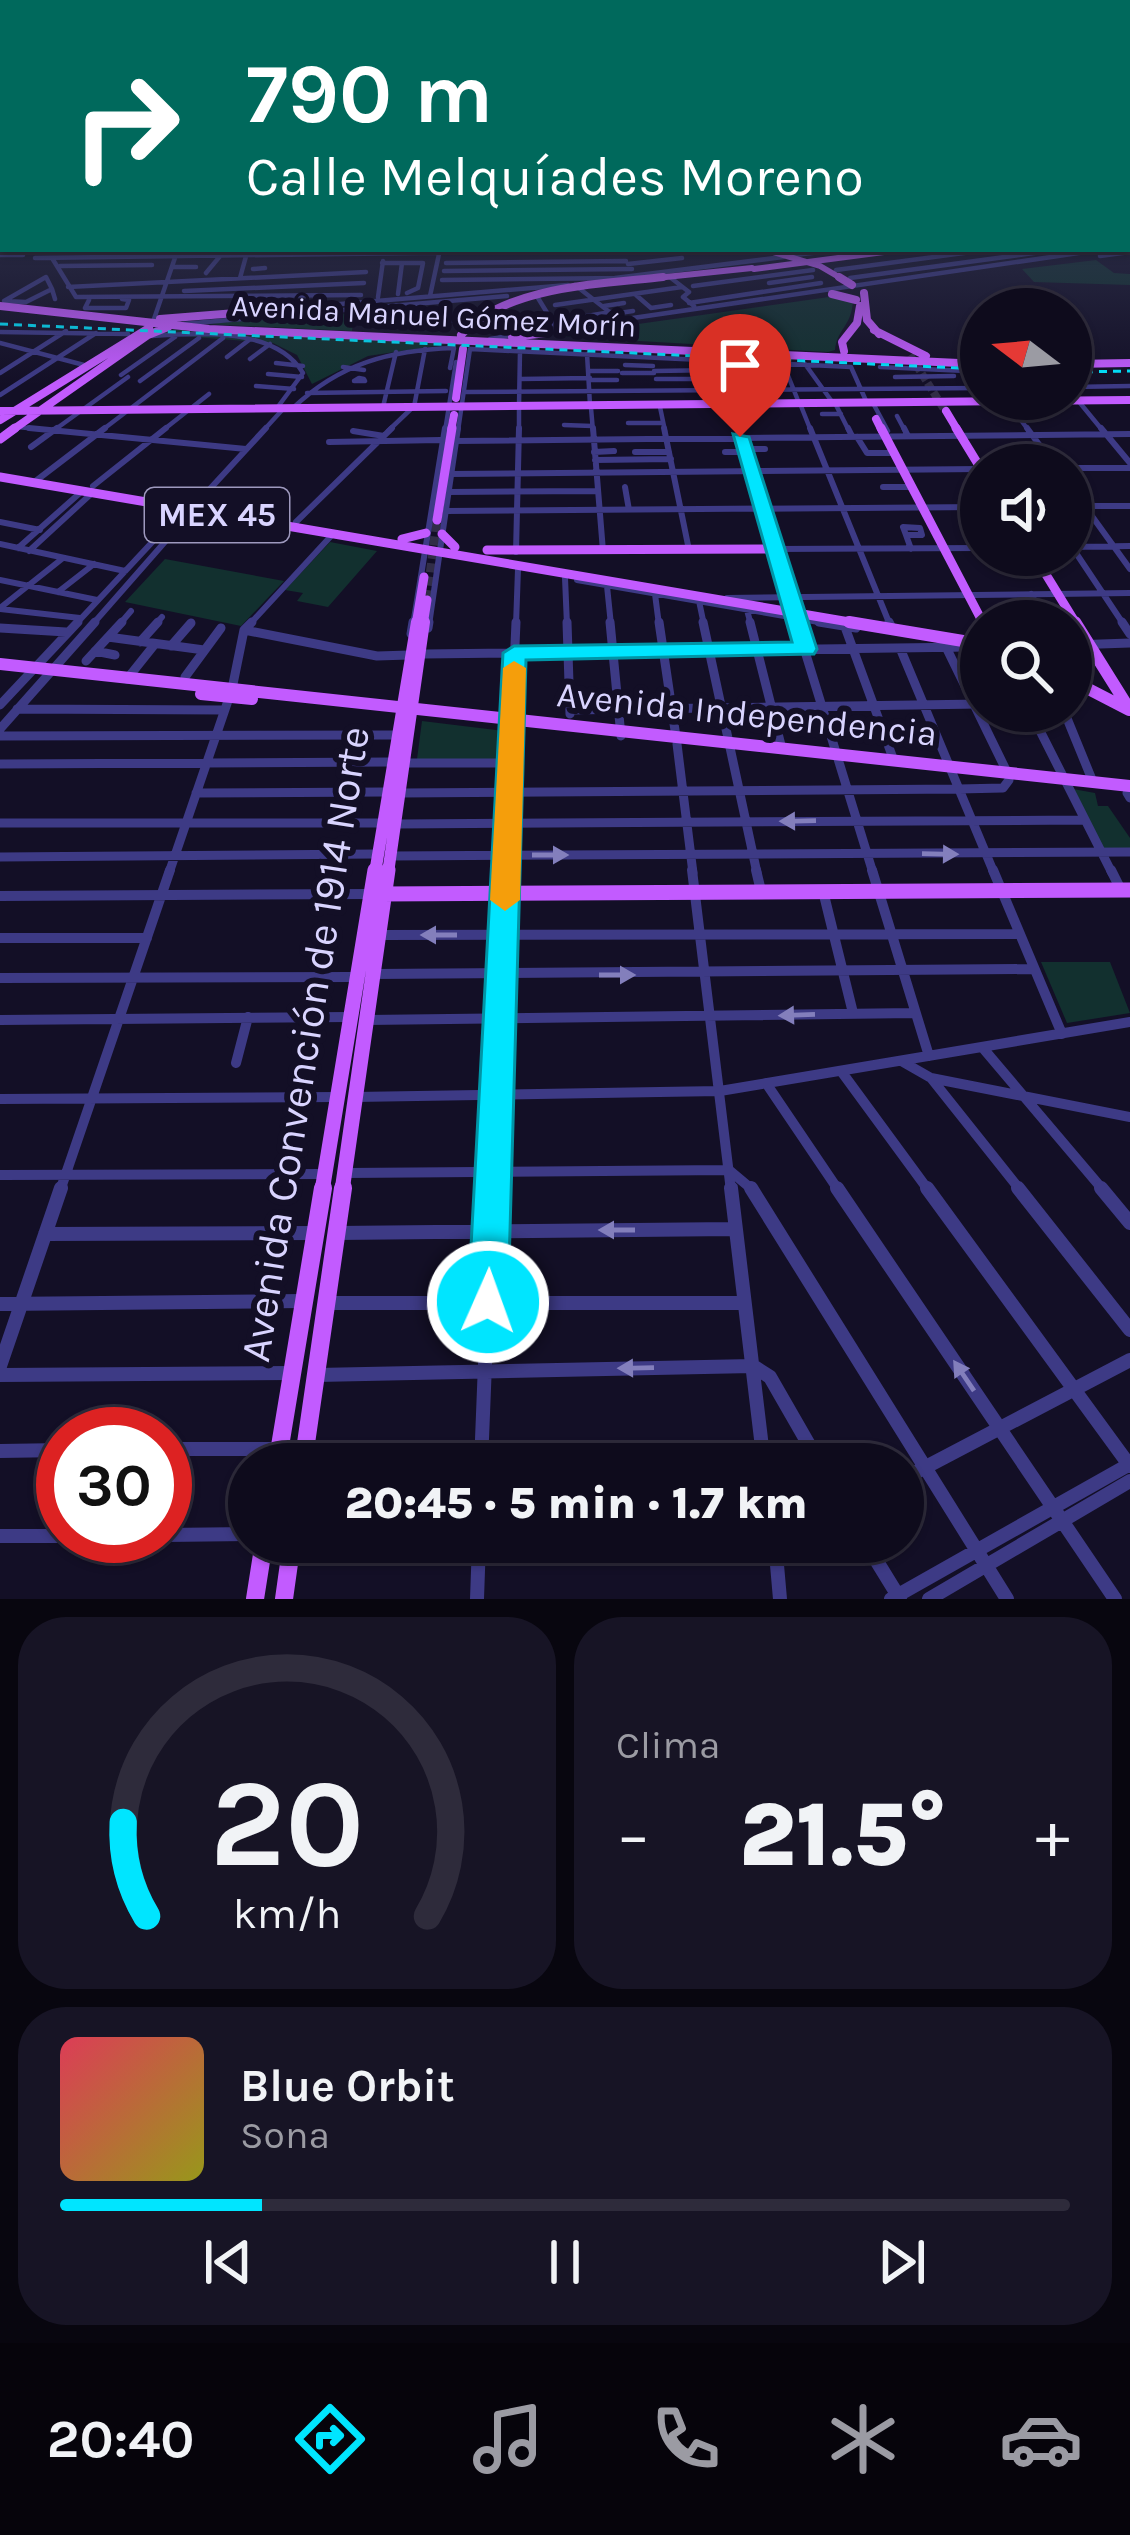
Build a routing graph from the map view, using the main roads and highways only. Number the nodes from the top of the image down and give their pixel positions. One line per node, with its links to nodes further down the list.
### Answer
1 (774, 252): 5 (main road)
2 (889, 252): 3 (main road, bridge)
3 (671, 277): 4 (main road); 4 (main road)
4 (574, 288): 7 (main road); 7 (main road)
5 (859, 289): 6 (main road); 12 (main road); 14 (main road)
6 (834, 292)
7 (520, 295): 18 (main road); 18 (main road)
8 (0, 305): 10 (main road); 11 (main road)
9 (236, 313): 10 (main road)
10 (154, 319): 13 (main road)
11 (136, 320): 13 (main road); 16 (main road)
12 (855, 326): 20 (main road); 21 (main road)
13 (174, 327): 15 (main road, Avenida Manuel Gómez Morín); 16 (main road)
14 (874, 330): 22 (main road); 23 (main road)
15 (357, 334): 18 (main road, Avenida Manuel Gómez Morín); 18 (main road, Avenida Manuel Gómez Morín)
16 (139, 338): 38 (main road); 40 (main road)
17 (545, 339): 18 (main road, Avenida Manuel Gómez Morín); 18 (main road, Avenida Manuel Gómez Morín); 19 (main road, Avenida Manuel Gómez Morín); 28 (main road, Avenida Manuel Gómez Morín)
18 (462, 341): 34 (main road, Avenida Convención de 1914 Norte)
19 (687, 348): 21 (main road, Avenida Manuel Gómez Morín); 28 (main road)
20 (844, 351)
21 (807, 354): 23 (main road, Avenida Manuel Gómez Morín)
22 (910, 355)
23 (937, 358): 24 (main road); 25 (main road)
24 (960, 360)
25 (960, 360)
26 (960, 361): 28 (main road, Avenida Manuel Gómez Morín)
27 (1092, 365): 29 (main road)
28 (655, 366)
29 (1129, 375)
30 (1092, 398): 31 (main road)
31 (1130, 401)
32 (960, 402): 35 (main road)
33 (960, 402): 35 (main road)
34 (453, 403): 35 (main road); 36 (main road); 48 (main road, Avenida Convención de 1914 Norte); 49 (main road, Avenida Convención de 1914 Norte)
35 (869, 404)
36 (412, 408): 37 (main road); 37 (main road)
37 (284, 409): 38 (main road)
38 (39, 411): 40 (main road); 43 (main road)
39 (946, 411): 45 (main road)
40 (16, 412): 41 (main road); 43 (main road)
41 (0, 415)
42 (876, 419): 59 (main road)
43 (18, 426): 44 (main road)
44 (0, 439)
45 (966, 444)
46 (0, 473): 47 (main road, MEX 45)
47 (193, 506): 51 (main road, MEX 45); 51 (main road, MEX 45)
48 (434, 506)
49 (437, 520)
50 (424, 541): 51 (main road, MEX 45); 51 (main road); 52 (main road, MEX 45)
51 (402, 543): 54 (main road)
52 (440, 543): 53 (main road, MEX 45); 53 (main road)
53 (458, 551): 55 (main road); 60 (main road, MEX 45); 60 (main road, MEX 45)
54 (421, 563)
55 (436, 566)
56 (1047, 576): 67 (main road)
57 (424, 577): 62 (main road, Avenida Convención de 1914 Norte)
58 (427, 598): 62 (main road, Avenida Convención de 1914 Norte)
59 (972, 600)
60 (793, 609): 61 (main road)
61 (960, 642)
62 (418, 655): 68 (main road, Avenida Convención de 1914 Norte)
63 (0, 667): 64 (main road, Avenida Independencia)
64 (49, 673): 66 (main road, Avenida Independencia); 66 (main road, Avenida Independencia)
65 (1092, 690): 67 (main road)
66 (228, 699): 68 (main road, Avenida Independencia)
67 (1130, 710)
68 (406, 712): 69 (main road, Avenida Independencia); 71 (main road, Avenida Convención de 1914 Norte); 71 (main road, Avenida Convención de 1914 Norte)
69 (729, 747): 70 (main road, Avenida Independencia); 70 (main road, Avenida Independencia)
70 (840, 758): 72 (main road, Avenida Independencia); 72 (main road, Avenida Independencia)
71 (397, 763): 76 (main road, Avenida Convención de 1914 Norte)
72 (952, 770): 73 (main road, Avenida Independencia)
73 (1065, 783): 74 (main road, Avenida Independencia); 74 (main road, Avenida Independencia)
74 (1129, 792)
75 (1125, 890): 76 (main road)
76 (377, 894): 77 (main road, Avenida Convención de 1914 Norte); 78 (main road, Avenida Convención de 1914 Norte)
77 (280, 1443)
78 (306, 1443)
79 (261, 1563): 81 (main road)
80 (289, 1563): 82 (main road)
81 (255, 1599)
82 (284, 1599)

